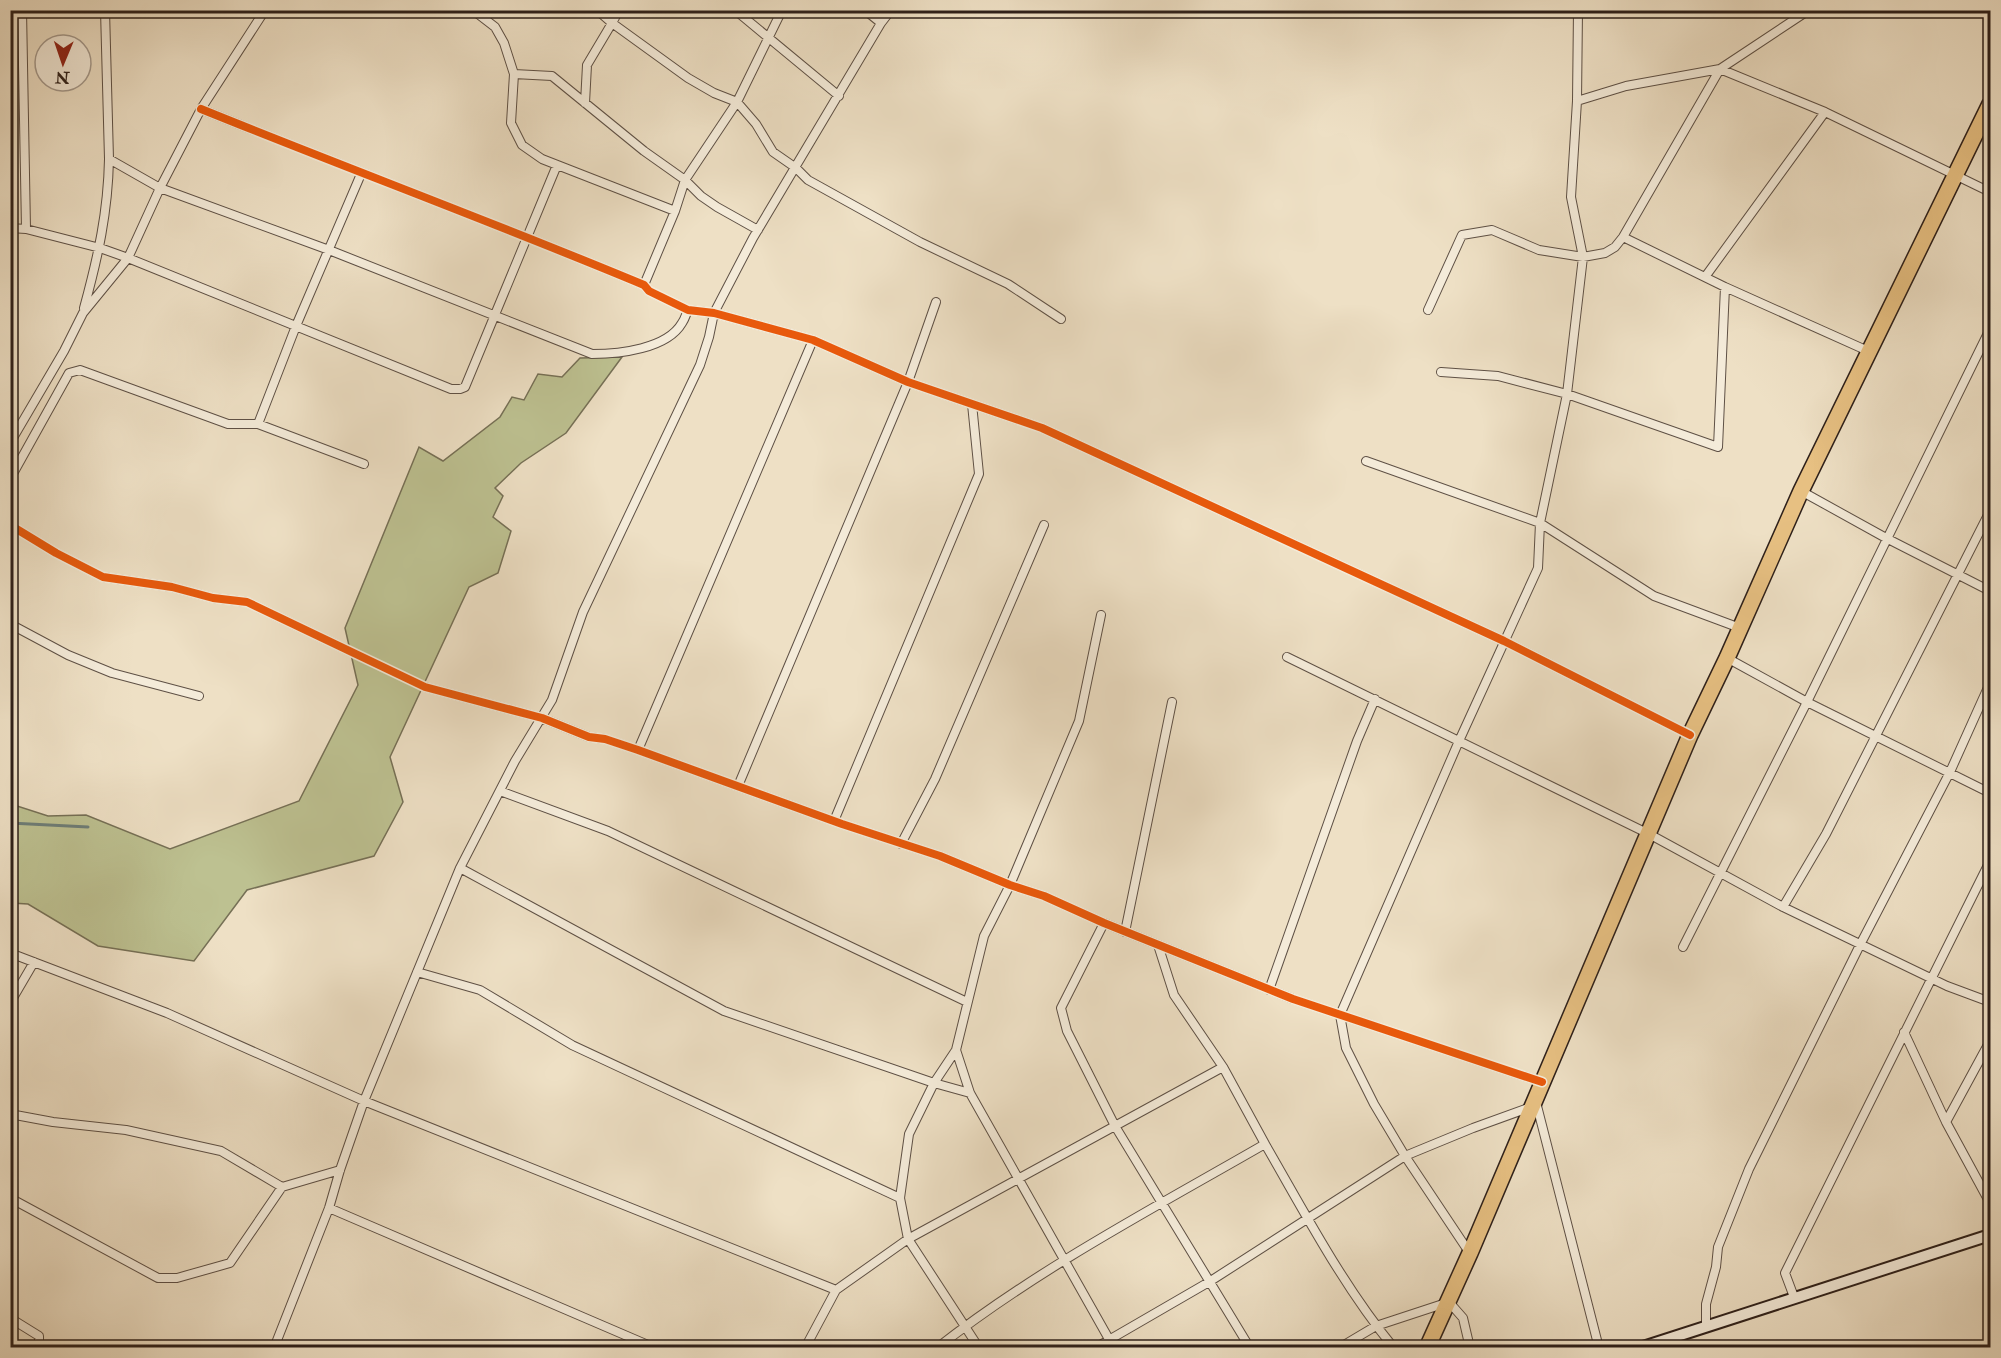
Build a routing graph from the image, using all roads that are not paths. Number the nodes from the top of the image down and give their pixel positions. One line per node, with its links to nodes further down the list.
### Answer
1 (22, 10): 35 (street)
2 (105, 10): 25 (street)
3 (265, 10): 23 (street)
4 (473, 10): 17 (street)
5 (597, 10): 13 (street)
6 (619, 10): 13 (street)
7 (735, 10): 15 (street)
8 (782, 10): 15 (street)
9 (865, 10): 14 (street)
10 (891, 10): 14 (street)
11 (1578, 10): 19 (street)
12 (1809, 10): 16 (street)
13 (612, 23): 20 (street); 21 (street)
14 (881, 23): 18 (street)
15 (770, 38): 18 (street); 20 (street)
16 (1720, 69): 19 (street); 24 (street); 38 (street)
17 (514, 74): 21 (street); 26 (street)
18 (839, 96): 27 (street)
19 (1577, 101): 41 (street)
20 (737, 102): 27 (street); 30 (street)
21 (585, 103): 30 (street)
22 (1990, 104): 29 (highway)
23 (201, 109): 28 (street); 31 (street)
24 (1825, 112): 29 (street); 43 (street)
25 (109, 159): 31 (street); 39 (street)
26 (557, 165): 33 (street); 37 (street)
27 (796, 168): 36 (street); 52 (street)
28 (361, 174): 37 (street); 40 (street)
29 (1956, 175): 32 (street); 56 (highway)
30 (685, 180): 33 (street); 36 (street)
31 (160, 188): 40 (street); 42 (street)
32 (1990, 192)
33 (675, 211): 44 (street)
34 (10, 228): 35 (street)
35 (26, 229): 39 (street)
36 (758, 230): 50 (street)
37 (527, 236): 44 (street); 51 (street)
38 (1623, 237): 41 (street); 43 (street)
39 (100, 248): 42 (street); 49 (street)
40 (329, 250): 51 (street); 53 (street)
41 (1582, 257): 48 (street); 59 (street)
42 (128, 258): 49 (street); 53 (street)
43 (1706, 277): 45 (street)
44 (644, 285): 47 (street)
45 (1725, 287): 56 (street); 59 (street)
46 (936, 302): 58 (street)
47 (688, 310): 50 (street); 51 (street)
48 (1428, 310)
49 (83, 313): 62 (street)
50 (714, 313): 55 (street); 85 (street)
51 (495, 316): 53 (street)
52 (1061, 319)
53 (296, 326): 61 (street)
54 (1990, 329): 71 (street)
55 (813, 340): 58 (street); 89 (street)
56 (1868, 351): 66 (highway)
57 (1441, 372): 59 (street)
58 (908, 381): 60 (street); 91 (street)
59 (1567, 394): 68 (street)
60 (972, 404): 77 (street); 94 (street)
61 (258, 424): 64 (street); 65 (street)
62 (10, 443)
63 (1366, 460): 68 (street)
64 (364, 464)
65 (10, 479)
66 (1801, 491): 71 (street); 76 (highway)
67 (1990, 511): 72 (street)
68 (1540, 523): 76 (street); 77 (street)
69 (10, 525): 85 (street)
70 (1044, 525): 96 (street)
71 (1886, 538): 72 (street); 84 (street)
72 (1959, 575): 73 (street); 87 (street)
73 (1990, 591)
74 (1101, 615): 100 (street)
75 (10, 624): 81 (street)
76 (1740, 628): 79 (highway)
77 (1504, 641): 86 (street); 88 (street)
78 (1287, 657): 82 (street)
79 (1727, 658): 84 (street); 86 (highway)
80 (1990, 683): 90 (street)
81 (199, 696)
82 (1375, 699): 88 (street); 111 (street)
83 (1172, 702): 103 (street)
84 (1807, 702): 87 (street); 99 (street)
85 (542, 718): 89 (street); 92 (street)
86 (1690, 735): 95 (highway)
87 (1875, 736): 90 (street); 101 (street)
88 (1459, 741): 95 (street); 115 (street)
89 (638, 750): 91 (street)
90 (1950, 772): 93 (street); 104 (street)
91 (738, 786): 94 (street)
92 (500, 791): 98 (street); 112 (street)
93 (1990, 793)
94 (834, 821): 96 (street)
95 (1649, 834): 99 (street); 120 (highway)
96 (902, 844): 100 (street)
97 (1990, 861): 110 (street)
98 (460, 868): 109 (street); 121 (street)
99 (1721, 872): 101 (street); 106 (street)
100 (1010, 885): 102 (street); 112 (street)
101 (1784, 907): 104 (street)
102 (1104, 923): 103 (street); 127 (street)
103 (1125, 932): 105 (street)
104 (1861, 943): 110 (street); 150 (street)
105 (1158, 945): 111 (street); 119 (street)
106 (1683, 947)
107 (10, 953): 108 (street)
108 (34, 962): 114 (street); 123 (street)
109 (417, 972): 123 (street); 134 (street)
110 (1931, 978): 113 (street); 116 (street)
111 (1269, 990): 115 (street)
112 (967, 1002): 118 (street)
113 (1990, 1002)
114 (10, 1003)
115 (1340, 1015): 120 (street); 129 (street)
116 (1904, 1032): 126 (street); 145 (street)
117 (1990, 1041): 126 (street)
118 (956, 1050): 121 (street); 122 (street)
119 (1223, 1067): 127 (street); 128 (street)
120 (1542, 1082): 124 (highway)
121 (934, 1083): 122 (street); 134 (street)
122 (970, 1093): 131 (street)
123 (364, 1101): 130 (street); 144 (street)
124 (1534, 1103): 129 (street); 141 (highway); 165 (street)
125 (10, 1114): 132 (street)
126 (1946, 1122): 136 (street)
127 (1115, 1126): 131 (street); 135 (street)
128 (1265, 1144): 135 (street); 138 (street)
129 (1405, 1156): 138 (street); 141 (street)
130 (340, 1170): 132 (street); 137 (street)
131 (1020, 1179): 140 (street); 142 (street)
132 (282, 1187): 133 (street)
133 (10, 1198)
134 (900, 1198): 140 (street)
135 (1162, 1203): 142 (street); 143 (street)
136 (1990, 1203)
137 (329, 1208): 153 (street); 154 (street)
138 (1308, 1218): 143 (street); 149 (street)
139 (1990, 1235): 145 (main road)
140 (908, 1239): 144 (street); 148 (street)
141 (1470, 1253): 146 (highway)
142 (1064, 1260): 148 (street); 151 (street)
143 (1209, 1282): 151 (street); 160 (street)
144 (836, 1290): 155 (street)
145 (1794, 1297): 150 (main road)
146 (1449, 1302): 149 (street); 163 (highway); 164 (street)
147 (10, 1318): 152 (street)
148 (965, 1326): 156 (street); 157 (street)
149 (1376, 1326): 161 (street); 162 (street)
150 (1706, 1326): 166 (main road)
151 (1109, 1340): 158 (street); 159 (street)
152 (39, 1347)
153 (274, 1347)
154 (655, 1347)
155 (805, 1347)
156 (937, 1347)
157 (979, 1347)
158 (1095, 1347)
159 (1114, 1347)
160 (1250, 1347)
161 (1339, 1347)
162 (1394, 1347)
163 (1427, 1347)
164 (1470, 1347)
165 (1599, 1347)
166 (1640, 1347)

